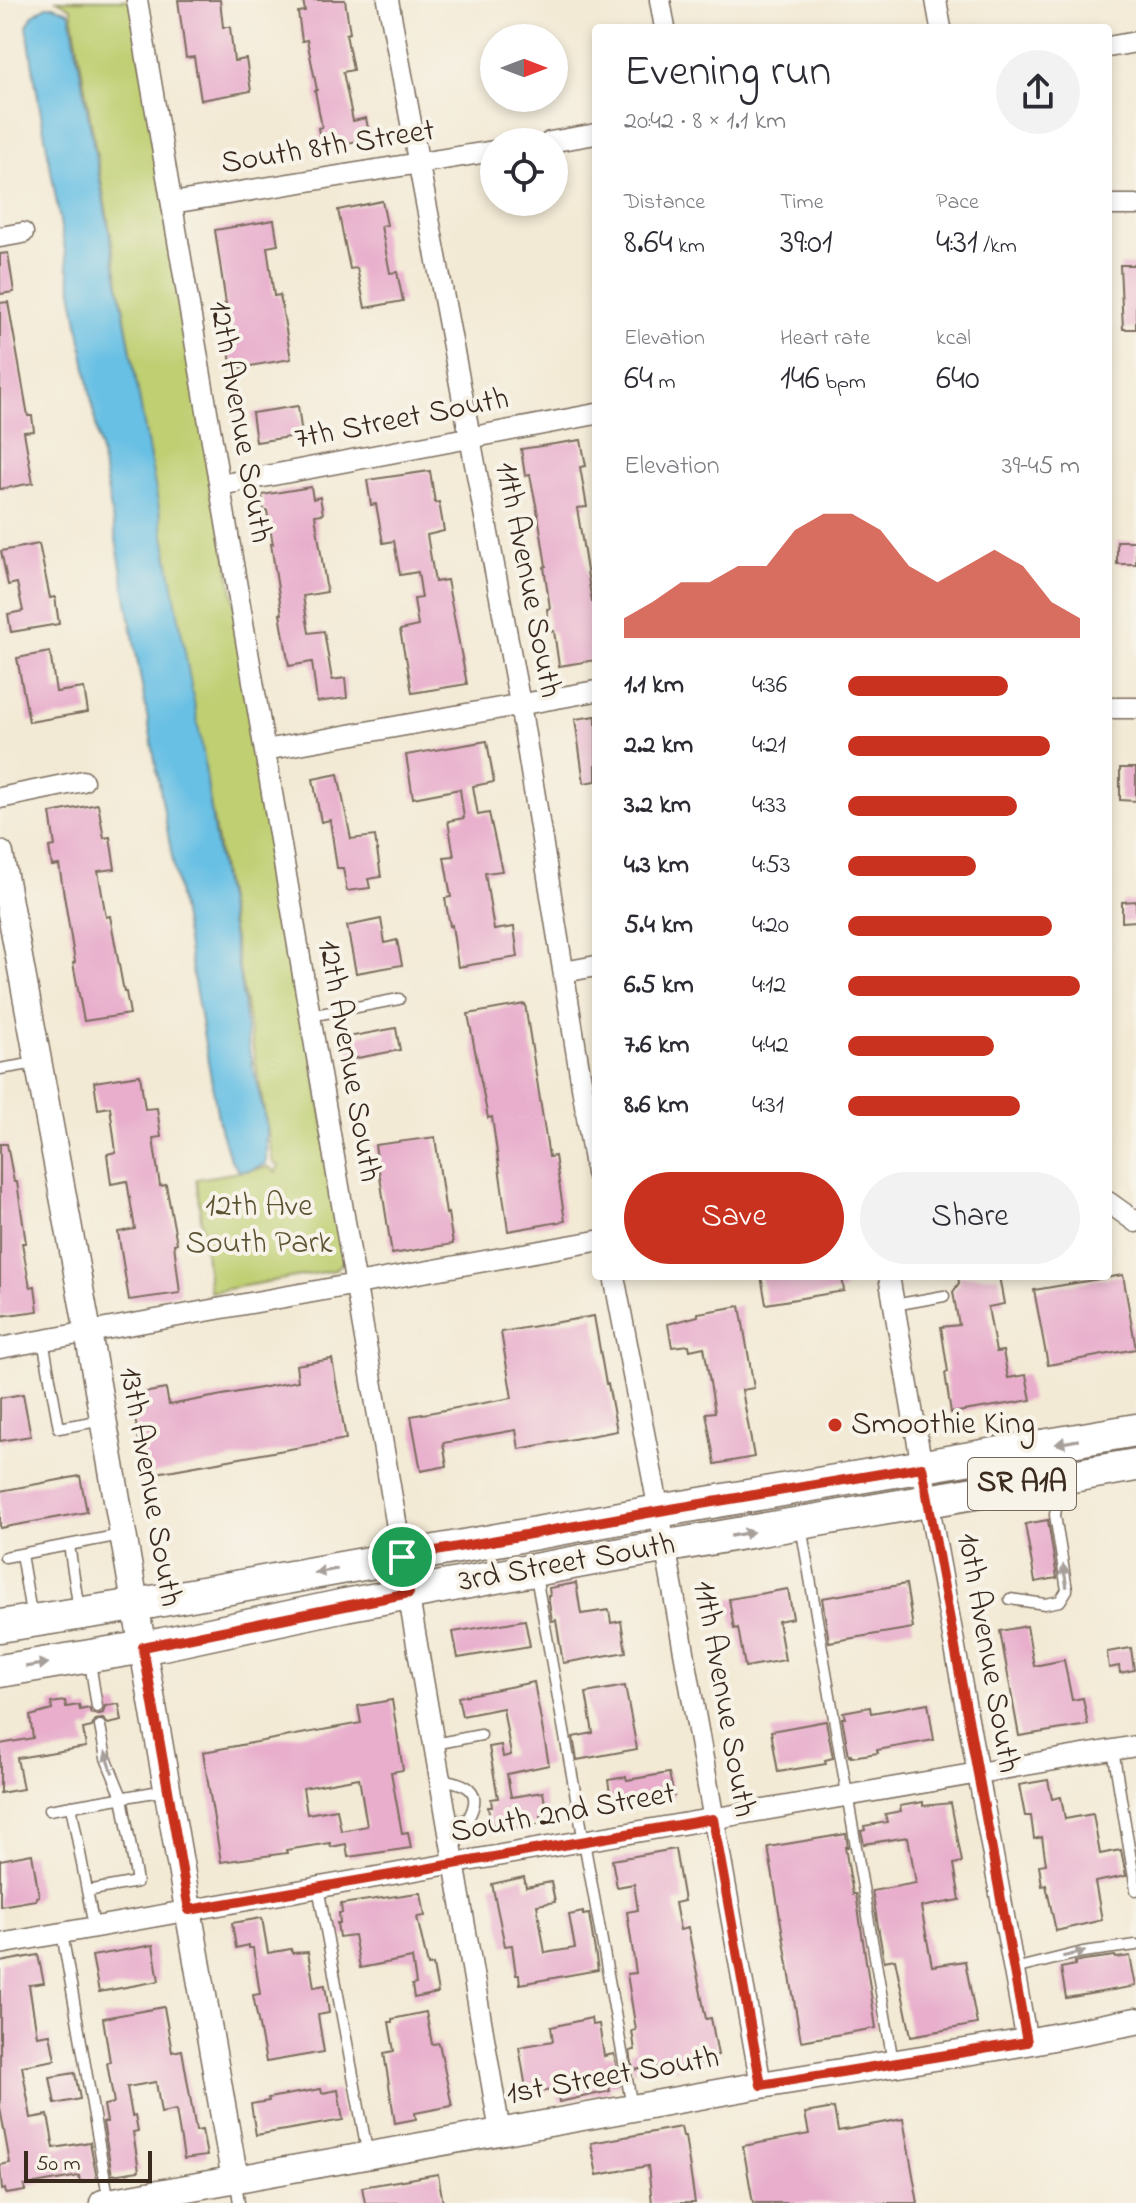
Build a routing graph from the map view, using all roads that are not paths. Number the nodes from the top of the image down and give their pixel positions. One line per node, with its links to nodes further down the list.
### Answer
1 (137, 0): 13 (street, 12th Avenue South)
2 (388, 0): 12 (street, 11th Avenue South)
3 (660, 0): 5 (street)
4 (936, 0): 6 (street)
5 (664, 24)
6 (940, 24)
7 (1136, 42): 8 (street)
8 (1112, 46)
9 (592, 135): 10 (street)
10 (568, 139)
11 (480, 153): 12 (street, South 8th Street)
12 (417, 164): 13 (street, South 8th Street); 19 (street, 11th Avenue South)
13 (172, 203): 20 (street, 12th Avenue South)
14 (1112, 205): 15 (street)
15 (1136, 205)
16 (23, 233): 17 (street)
17 (0, 237)
18 (592, 415): 19 (street, 7th Street South)
19 (469, 437): 20 (street, 7th Street South); 22 (street, 11th Avenue South)
20 (220, 485): 25 (street, 12th Avenue South)
21 (592, 692): 22 (street)
22 (520, 704): 25 (street); 30 (street, 11th Avenue South)
23 (1112, 708): 24 (street)
24 (1136, 708)
25 (265, 750): 32 (street, 12th Avenue South)
26 (83, 781): 27 (street)
27 (0, 798)
28 (0, 854): 33 (street, 13th Avenue South)
29 (592, 967): 30 (street)
30 (564, 972): 35 (street, 11th Avenue South)
31 (399, 999): 32 (lane)
32 (310, 1016): 39 (street, 12th Avenue South)
33 (38, 1062): 34 (lane); 42 (street, 13th Avenue South)
34 (0, 1069)
35 (592, 1148)
36 (592, 1242): 39 (street)
37 (615, 1280): 51 (street, 11th Avenue South)
38 (890, 1280): 41 (street, 10th Avenue South)
39 (356, 1285): 42 (street); 58 (street, 12th Avenue South)
40 (944, 1296): 41 (lane)
41 (894, 1305): 48 (street, 10th Avenue South)
42 (88, 1332): 43 (street); 45 (street, 13th Avenue South)
43 (43, 1340): 44 (street); 45 (lane)
44 (0, 1348)
45 (103, 1420): 53 (street, 13th Avenue South)
46 (1136, 1430): 48 (main road, 3rd Street South / SR A1A, one-way to 48)
47 (1136, 1465): 49 (main road, 3rd Street South / SR A1A)
48 (922, 1467): 50 (street, 10th Avenue South); 51 (main road, 3rd Street South / SR A1A)
49 (1068, 1476): 50 (main road, 3rd Street South / SR A1A); 61 (lane, one-way to 49)
50 (928, 1500): 52 (main road, 3rd Street South / SR A1A); 75 (street, 10th Avenue South)
51 (659, 1511): 55 (street, 11th Avenue South); 58 (main road, 3rd Street South / SR A1A)
52 (801, 1524): 55 (main road, 3rd Street South / SR A1A, one-way to 52); 78 (lane)
53 (123, 1534): 54 (lane); 62 (street, 13th Avenue South)
54 (69, 1545): 56 (lane); 63 (lane)
55 (665, 1547): 59 (main road, 3rd Street South / SR A1A); 82 (street, 11th Avenue South)
56 (21, 1554): 57 (lane); 64 (lane)
57 (5, 1557)
58 (402, 1557): 60 (street, 12th Avenue South); 62 (main road, 3rd Street South / SR A1A, one-way to 62)
59 (536, 1570): 60 (main road, 3rd Street South / SR A1A); 84 (lane)
60 (409, 1593): 66 (main road, 3rd Street South / SR A1A); 72 (street, 12th Avenue South)
61 (1010, 1599)
62 (135, 1605): 63 (main road, 3rd Street South / SR A1A); 66 (street, 13th Avenue South)
63 (80, 1614): 64 (main road, 3rd Street South / SR A1A)
64 (33, 1621): 65 (main road, 3rd Street South / SR A1A)
65 (0, 1626)
66 (143, 1647): 67 (main road, 3rd Street South / SR A1A); 77 (street, 13th Avenue South)
67 (89, 1656): 68 (main road, 3rd Street South / SR A1A, one-way to 67); 69 (lane)
68 (0, 1671)
69 (97, 1707)
70 (100, 1726): 79 (lane, one-way to 70)
71 (481, 1735): 72 (lane)
72 (434, 1744): 76 (street, 12th Avenue South)
73 (1136, 1746): 74 (street, South 2nd Street)
74 (1113, 1750): 75 (street, South 2nd Street); 87 (lane)
75 (978, 1772): 78 (street, South 2nd Street); 94 (street, 10th Avenue South)
76 (440, 1779): 83 (street, 12th Avenue South); 83 (lane)
77 (168, 1789): 79 (lane); 89 (street, 13th Avenue South)
78 (847, 1796): 82 (street, South 2nd Street); 97 (lane)
79 (122, 1797): 80 (lane); 88 (lane)
80 (71, 1806): 81 (lane); 88 (lane)
81 (49, 1810)
82 (713, 1819): 84 (street, South 2nd Street); 98 (street, 11th Avenue South)
83 (448, 1824): 85 (street, 12th Avenue South)
84 (583, 1841): 85 (street, South 2nd Street); 99 (lane)
85 (455, 1863): 86 (street, South 2nd Street); 100 (street, 12th Avenue South)
86 (318, 1887): 89 (street, South 2nd Street); 101 (lane)
87 (1136, 1890)
88 (87, 1891): 90 (lane)
89 (189, 1910): 90 (street, South 2nd Street); 102 (street, 13th Avenue South)
90 (94, 1927): 91 (street, South 2nd Street)
91 (62, 1933): 92 (street, South 2nd Street); 104 (lane)
92 (0, 1944)
93 (1136, 1945): 94 (lane, one-way to 93)
94 (1014, 1969): 96 (street, 10th Avenue South)
95 (1136, 2021): 96 (street, 1st Street South)
96 (1027, 2042): 97 (street, 1st Street South)
97 (894, 2064): 98 (street, 1st Street South)
98 (761, 2085): 99 (street, 1st Street South)
99 (633, 2108): 100 (street, 1st Street South)
100 (500, 2132): 101 (street, 1st Street South)
101 (368, 2156): 102 (street, 1st Street South)
102 (237, 2191): 103 (street, 1st Street South)
103 (186, 2195): 104 (street, 1st Street South)
104 (119, 2201)

